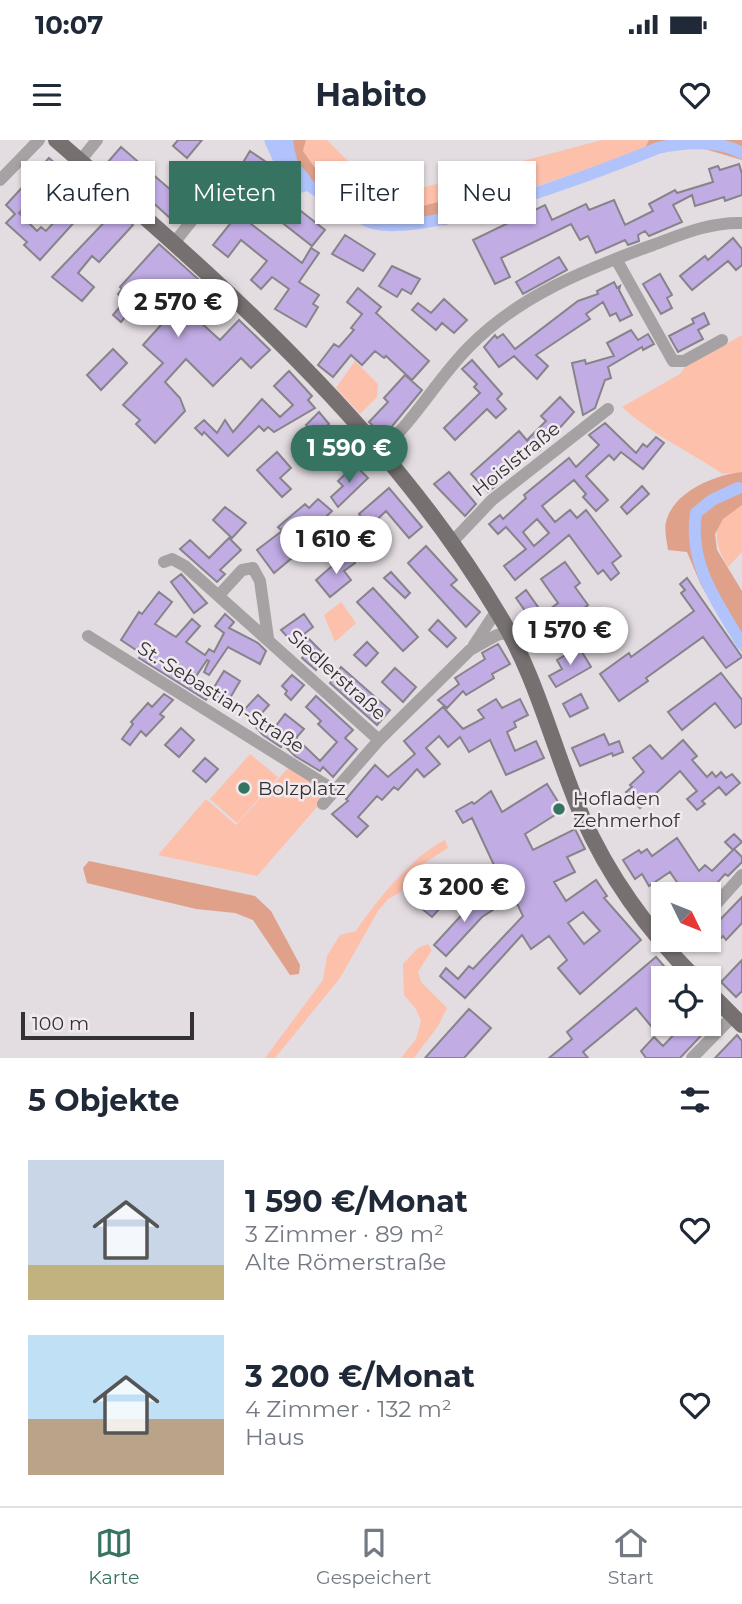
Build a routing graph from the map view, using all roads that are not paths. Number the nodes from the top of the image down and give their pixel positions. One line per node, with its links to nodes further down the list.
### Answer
1 (39, 140): 5 (street)
2 (56, 140): 4 (main road)
3 (97, 140): 4 (street)
4 (80, 161)
5 (0, 180)
6 (742, 223): 10 (street)
7 (152, 224): 9 (main road)
8 (189, 224): 9 (street)
9 (174, 243): 13 (main road)
10 (616, 259): 11 (street); 13 (street)
11 (722, 340)
12 (608, 409): 14 (street, Hoislstraße)
13 (379, 452): 14 (main road)
14 (453, 542): 17 (main road)
15 (164, 562): 16 (street, Siedlerstraße)
16 (219, 594): 20 (street, Siedlerstraße); 20 (street, Siedlerstraße)
17 (497, 611): 18 (main road); 21 (street)
18 (510, 632): 21 (street); 27 (main road)
19 (88, 636): 23 (street, St.-Sebastian-Straße)
20 (268, 638): 22 (street, Siedlerstraße)
21 (470, 650): 22 (street)
22 (379, 740): 23 (street)
23 (334, 790): 24 (street)
24 (323, 804)
25 (742, 875): 26 (street)
26 (721, 899)
27 (671, 954): 28 (main road)
28 (683, 966)
29 (721, 1004): 30 (main road)
30 (737, 1020): 31 (street)
31 (692, 1058)

